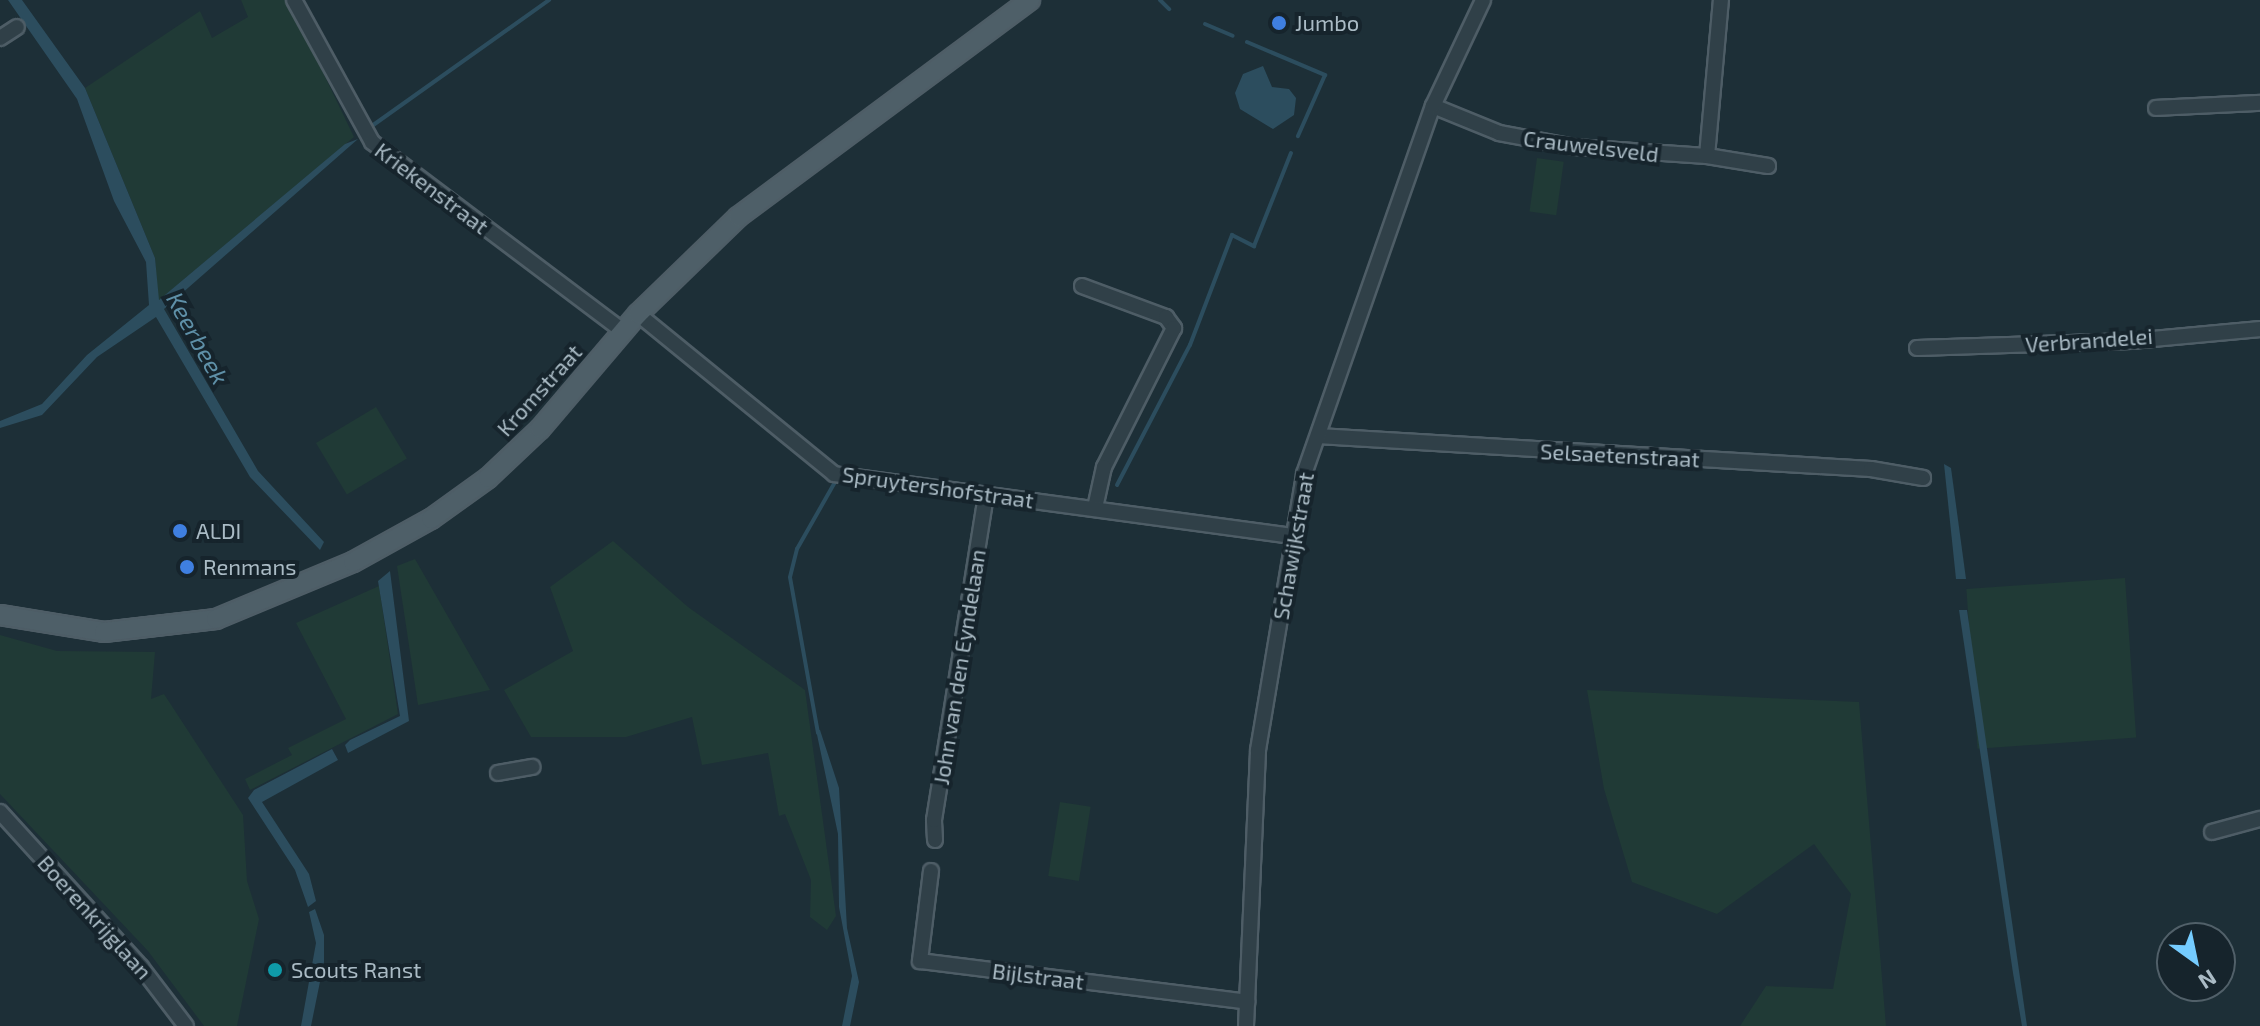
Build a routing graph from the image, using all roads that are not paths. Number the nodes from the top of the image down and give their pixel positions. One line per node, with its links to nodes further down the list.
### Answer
1 (294, 0): 15 (street, Kriekenstraat)
2 (1030, 0): 13 (main road, Kromstraat)
3 (1483, 0): 8 (street, Schawijkstraat)
4 (1721, 0): 10 (street)
5 (17, 27): 6 (street)
6 (0, 38)
7 (2260, 103): 9 (street)
8 (1433, 106): 10 (street, Crauwelsveld); 17 (street, Schawijkstraat)
9 (2156, 108)
10 (1707, 156): 11 (street, Crauwelsveld)
11 (1768, 166)
12 (1082, 286): 20 (street)
13 (638, 314): 15 (main road, Kromstraat); 19 (street, Spruytershofstraat)
14 (2260, 329): 16 (street, Verbrandelei)
15 (623, 331): 22 (main road, Kromstraat)
16 (1917, 348)
17 (1318, 436): 18 (street, Selsaetenstraat); 21 (street, Schawijkstraat)
18 (1923, 478)
19 (986, 495): 20 (street, Spruytershofstraat); 28 (street, John van den Eyndelaan)
20 (1095, 508): 21 (street, Spruytershofstraat)
21 (1293, 536): 30 (street, Schawijkstraat)
22 (0, 615)
23 (532, 767): 24 (street)
24 (498, 773)
25 (0, 812): 31 (street, Boerenkrijglaan)
26 (2260, 819): 27 (street)
27 (2212, 832)
28 (935, 840)
29 (931, 871): 30 (street, Bijlstraat)
30 (1247, 1002): 32 (street, Schawijkstraat)
31 (186, 1026)
32 (1246, 1026)

